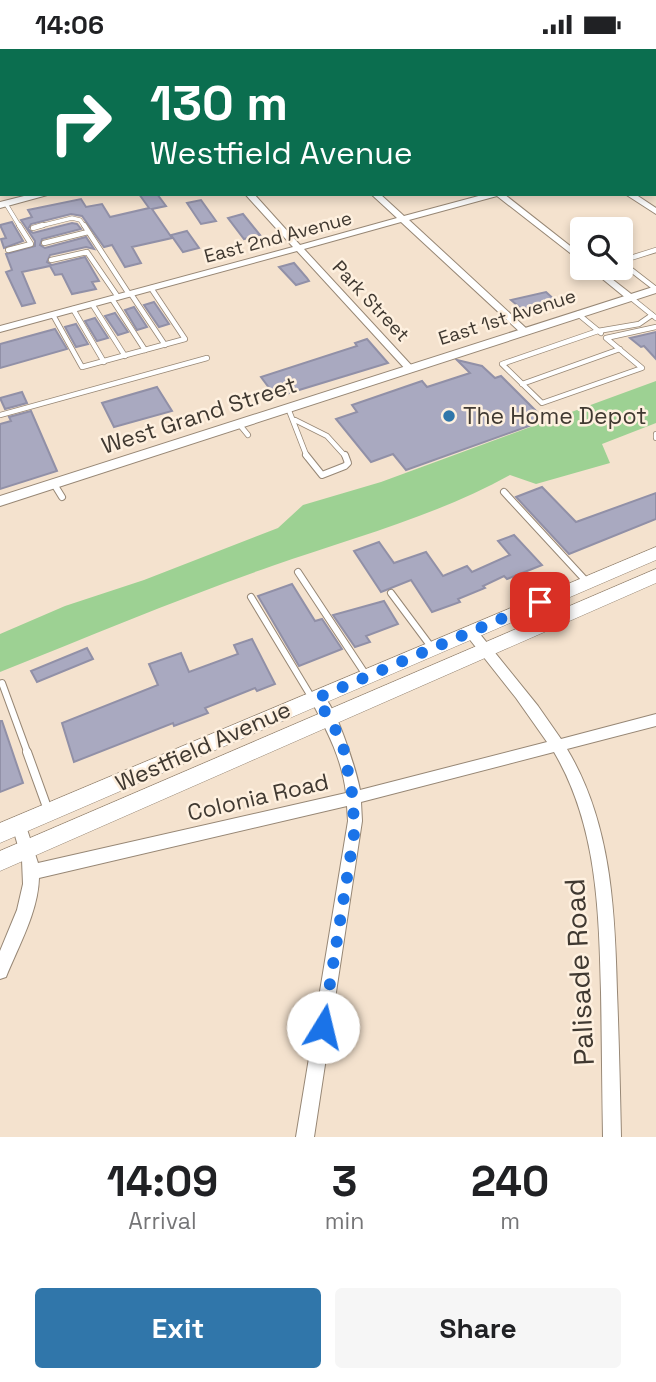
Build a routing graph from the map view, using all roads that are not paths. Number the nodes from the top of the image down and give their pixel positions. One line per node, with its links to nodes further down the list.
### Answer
1 (37, 196): 7 (street)
2 (251, 196): 13 (street, Park Street)
3 (377, 196): 9 (street)
4 (490, 196): 9 (street, East 2nd Avenue)
5 (501, 196): 15 (street)
6 (632, 196): 8 (street)
7 (3, 204): 14 (lane)
8 (656, 212)
9 (402, 219): 13 (street, East 2nd Avenue); 33 (street)
10 (33, 228): 11 (lane)
11 (89, 232): 12 (lane); 23 (lane)
12 (44, 243)
13 (298, 248): 21 (street, East 2nd Avenue); 42 (street, Park Street)
14 (8, 250)
15 (570, 250)
16 (656, 250): 17 (lane)
17 (633, 258)
18 (51, 260): 25 (lane)
19 (633, 271): 22 (lane)
20 (610, 280): 24 (street)
21 (150, 288): 23 (street, East 2nd Avenue); 36 (lane)
22 (656, 289): 24 (street, East 1st Avenue)
23 (130, 294): 25 (street, East 2nd Avenue); 36 (lane)
24 (630, 297): 28 (street, East 1st Avenue); 30 (lane)
25 (115, 298): 26 (street, East 2nd Avenue); 38 (lane)
26 (92, 304): 27 (street, East 2nd Avenue); 39 (lane)
27 (73, 309): 29 (street, East 2nd Avenue); 41 (lane)
28 (578, 314): 33 (street, East 1st Avenue); 34 (lane)
29 (52, 315): 32 (street, East 2nd Avenue); 41 (lane)
30 (654, 316): 34 (lane)
31 (656, 327): 35 (lane)
32 (0, 329)
33 (524, 331): 42 (street, East 1st Avenue)
34 (598, 331): 35 (lane); 43 (lane)
35 (606, 338): 37 (lane)
36 (165, 345): 38 (lane)
37 (620, 349): 43 (lane); 43 (lane)
38 (145, 350): 39 (lane)
39 (125, 356): 41 (lane)
40 (207, 358): 45 (lane)
41 (104, 362)
42 (410, 369): 44 (street, West Grand Street)
43 (522, 384)
44 (291, 414): 44 (lane); 46 (street, West Grand Street)
45 (0, 415)
46 (54, 484): 48 (lane); 49 (street, West Grand Street)
47 (504, 492): 53 (lane)
48 (62, 497)
49 (0, 501)
50 (656, 553): 53 (main road, Westfield Avenue)
51 (298, 572): 59 (lane)
52 (656, 576): 58 (main road, Westfield Avenue)
53 (587, 582): 56 (main road, Westfield Avenue)
54 (391, 593): 57 (lane)
55 (251, 597): 61 (lane)
56 (471, 632): 57 (main road, Westfield Avenue); 58 (street, Palisade Road)
57 (432, 648): 59 (main road, Westfield Avenue)
58 (485, 650): 62 (main road, Westfield Avenue); 64 (street, Palisade Road)
59 (367, 676): 61 (main road, Westfield Avenue)
60 (2, 683): 66 (lane)
61 (315, 699): 62 (street); 66 (main road, Westfield Avenue)
62 (330, 718): 65 (street); 69 (main road, Westfield Avenue)
63 (656, 720): 64 (street, Colonia Road)
64 (557, 746): 65 (street, Colonia Road); 74 (street, Palisade Road)
65 (353, 798): 71 (street, Colonia Road); 73 (street)
66 (49, 812): 67 (main road, Westfield Avenue)
67 (19, 825): 68 (main road, Westfield Avenue); 69 (street)
68 (0, 833)
69 (27, 850): 70 (main road, Westfield Avenue); 71 (street)
70 (0, 861)
71 (32, 872): 72 (street)
72 (0, 971)
73 (305, 1137)
74 (612, 1137)

